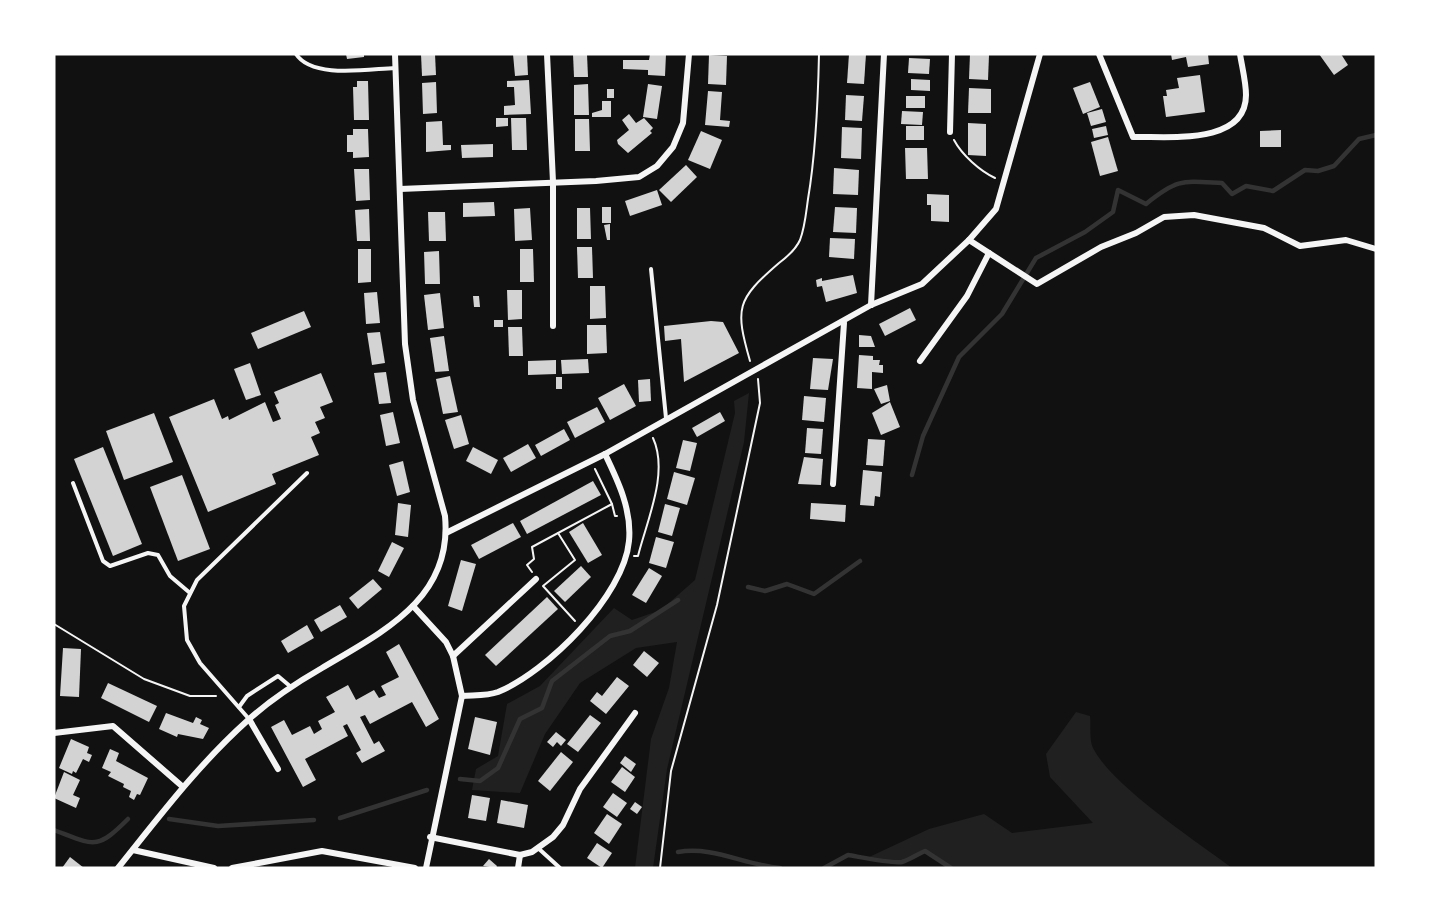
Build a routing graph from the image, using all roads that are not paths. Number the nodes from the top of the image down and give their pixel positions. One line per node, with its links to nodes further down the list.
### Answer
1 (296, 54): 10 (lane)
2 (395, 54): 10 (street)
3 (547, 54): 12 (street)
4 (689, 54): 12 (street)
5 (884, 54): 18 (street)
6 (952, 54): 11 (street)
7 (1040, 54): 14 (street)
8 (1100, 54): 9 (street)
9 (1240, 54)
10 (396, 68): 13 (street)
11 (950, 132)
12 (553, 182): 13 (street); 20 (street)
13 (400, 189): 27 (street)
14 (969, 240): 16 (street); 18 (street)
15 (1376, 249): 16 (street)
16 (989, 253): 21 (street)
17 (651, 270): 22 (lane)
18 (871, 305): 19 (street)
19 (844, 323): 22 (street); 26 (street)
20 (553, 326)
21 (920, 361)
22 (666, 418): 23 (street)
23 (605, 454): 27 (street); 33 (street)
24 (307, 473): 29 (lane)
25 (73, 483): 29 (lane)
26 (833, 484)
27 (446, 533): 30 (street)
28 (536, 579): 31 (street)
29 (190, 592): 34 (lane)
30 (413, 606): 31 (street); 32 (street)
31 (453, 656): 33 (street)
32 (291, 687): 34 (lane); 36 (street)
33 (462, 696): 40 (street)
34 (239, 707): 36 (lane)
35 (635, 713): 41 (street)
36 (249, 719): 38 (street); 39 (street)
37 (54, 733): 39 (street)
38 (278, 769)
39 (183, 787): 42 (street)
40 (430, 837): 43 (street); 48 (street)
41 (538, 848): 43 (street); 50 (lane)
42 (133, 850): 44 (street); 45 (street)
43 (520, 855): 49 (street)
44 (118, 868)
45 (214, 868)
46 (232, 868): 47 (street)
47 (415, 868)
48 (426, 868)
49 (518, 868)
50 (560, 868)

